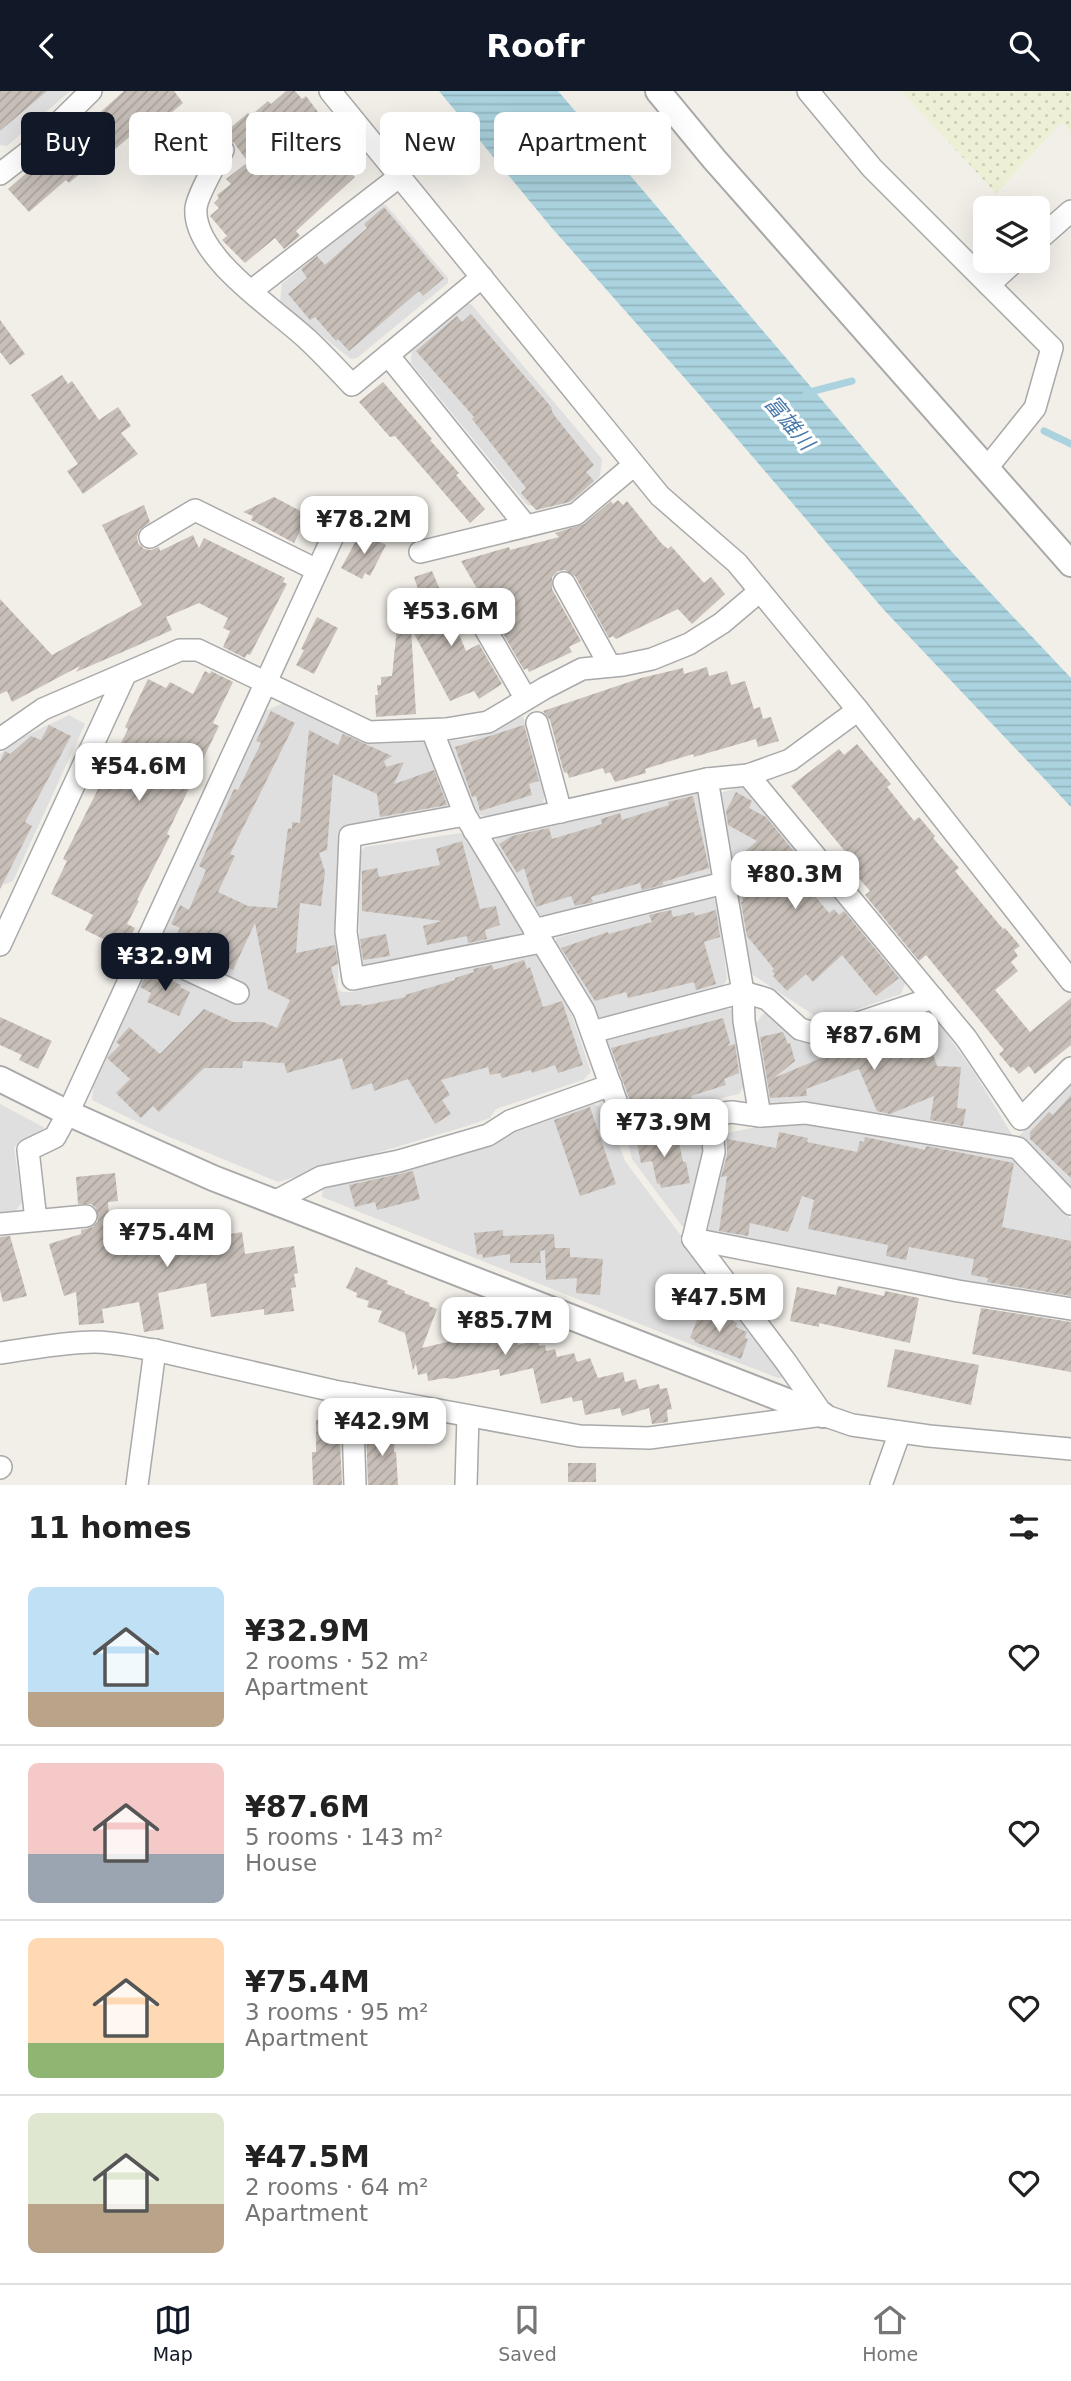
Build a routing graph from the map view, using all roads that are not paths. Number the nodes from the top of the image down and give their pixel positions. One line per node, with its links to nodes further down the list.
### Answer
1 (91, 91): 5 (street)
2 (330, 91): 7 (street)
3 (658, 91): 16 (street)
4 (808, 91): 12 (street)
5 (0, 174)
6 (210, 175): 13 (street)
7 (400, 176): 11 (street); 13 (street)
8 (1071, 211): 9 (street)
9 (1050, 229)
10 (1002, 273): 12 (street)
11 (482, 277): 14 (street); 15 (street)
12 (989, 285): 16 (street)
13 (251, 291): 14 (street)
14 (388, 355): 17 (street)
15 (635, 464): 17 (street); 24 (street)
16 (987, 468): 21 (street)
17 (526, 526): 20 (street)
18 (334, 534): 22 (street)
19 (150, 537): 22 (street)
20 (420, 552)
21 (1071, 564)
22 (317, 571): 28 (street)
23 (564, 583): 26 (street)
24 (760, 591): 26 (street); 30 (street)
25 (476, 613): 29 (street)
26 (610, 666): 29 (street)
27 (125, 675): 28 (street); 33 (street); 39 (street)
28 (265, 683): 32 (street); 42 (street)
29 (526, 699): 32 (street)
30 (858, 710): 34 (street); 43 (street)
31 (537, 723): 36 (street)
32 (432, 730): 37 (street)
33 (0, 739)
34 (748, 775): 35 (street); 46 (street)
35 (707, 779): 36 (street); 38 (street)
36 (561, 812): 37 (street)
37 (470, 823): 40 (street); 40 (street)
38 (724, 883): 40 (street); 44 (street)
39 (7, 910): 41 (street)
40 (537, 936): 47 (street)
41 (0, 945)
42 (143, 949): 45 (street); 51 (street)
43 (1071, 981)
44 (743, 992): 46 (street); 47 (street); 53 (street)
45 (239, 993)
46 (933, 998): 48 (street)
47 (592, 1032): 50 (street)
48 (1071, 1068)
49 (0, 1079): 51 (street)
50 (611, 1085): 52 (street); 54 (street)
51 (68, 1113): 54 (street); 57 (street)
52 (711, 1115): 53 (street); 59 (street)
53 (760, 1117): 55 (street)
54 (274, 1202): 64 (street)
55 (1071, 1203)
56 (86, 1216): 57 (street)
57 (36, 1220): 58 (street)
58 (0, 1224)
59 (693, 1239): 60 (street); 64 (street)
60 (1071, 1310)
61 (155, 1350): 62 (street); 63 (street); 68 (street)
62 (0, 1353)
63 (352, 1394): 65 (street); 69 (street)
64 (823, 1415): 65 (street); 66 (street)
65 (468, 1416): 70 (street)
66 (900, 1432): 67 (street); 71 (street)
67 (1071, 1448)
68 (137, 1485)
69 (355, 1485)
70 (466, 1485)
71 (881, 1485)

